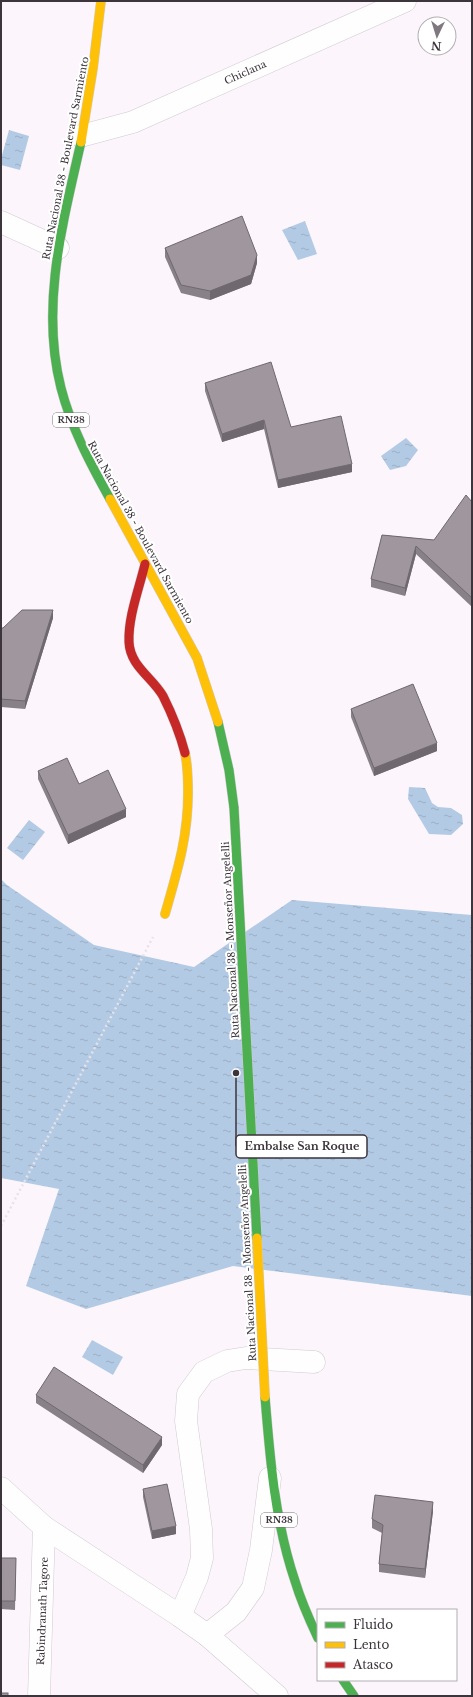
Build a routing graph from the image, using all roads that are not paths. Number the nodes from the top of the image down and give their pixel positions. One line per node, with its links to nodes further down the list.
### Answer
1 (101, 1): 3 (main road, Ruta Nacional 38 - Boulevard Sarmiento / RN38)
2 (405, 1): 3 (street, Chiclana)
3 (82, 136): 5 (main road, Ruta Nacional 38 - Boulevard Sarmiento / RN38)
4 (1, 222): 5 (street)
5 (58, 248): 6 (main road, Ruta Nacional 38 - Boulevard Sarmiento / RN38)
6 (145, 564): 7 (main road, Ruta Nacional 38 - Boulevard Sarmiento / RN38); 8 (main road)
7 (234, 808): 10 (main road, Ruta Nacional 38 - Monseñor Angelelli / RN38, bridge)
8 (165, 914)
9 (314, 1362): 13 (street)
10 (271, 1469): 14 (street); 15 (main road, Ruta Nacional 38 - Monseñor Angelelli / RN38)
11 (1, 1488): 12 (street)
12 (44, 1527): 13 (street); 17 (street, Rabindranath Tagore)
13 (180, 1616): 14 (street)
14 (207, 1635): 18 (street)
15 (317, 1636)
16 (343, 1681): 19 (main road)
17 (39, 1696)
18 (277, 1696)
19 (354, 1696)

